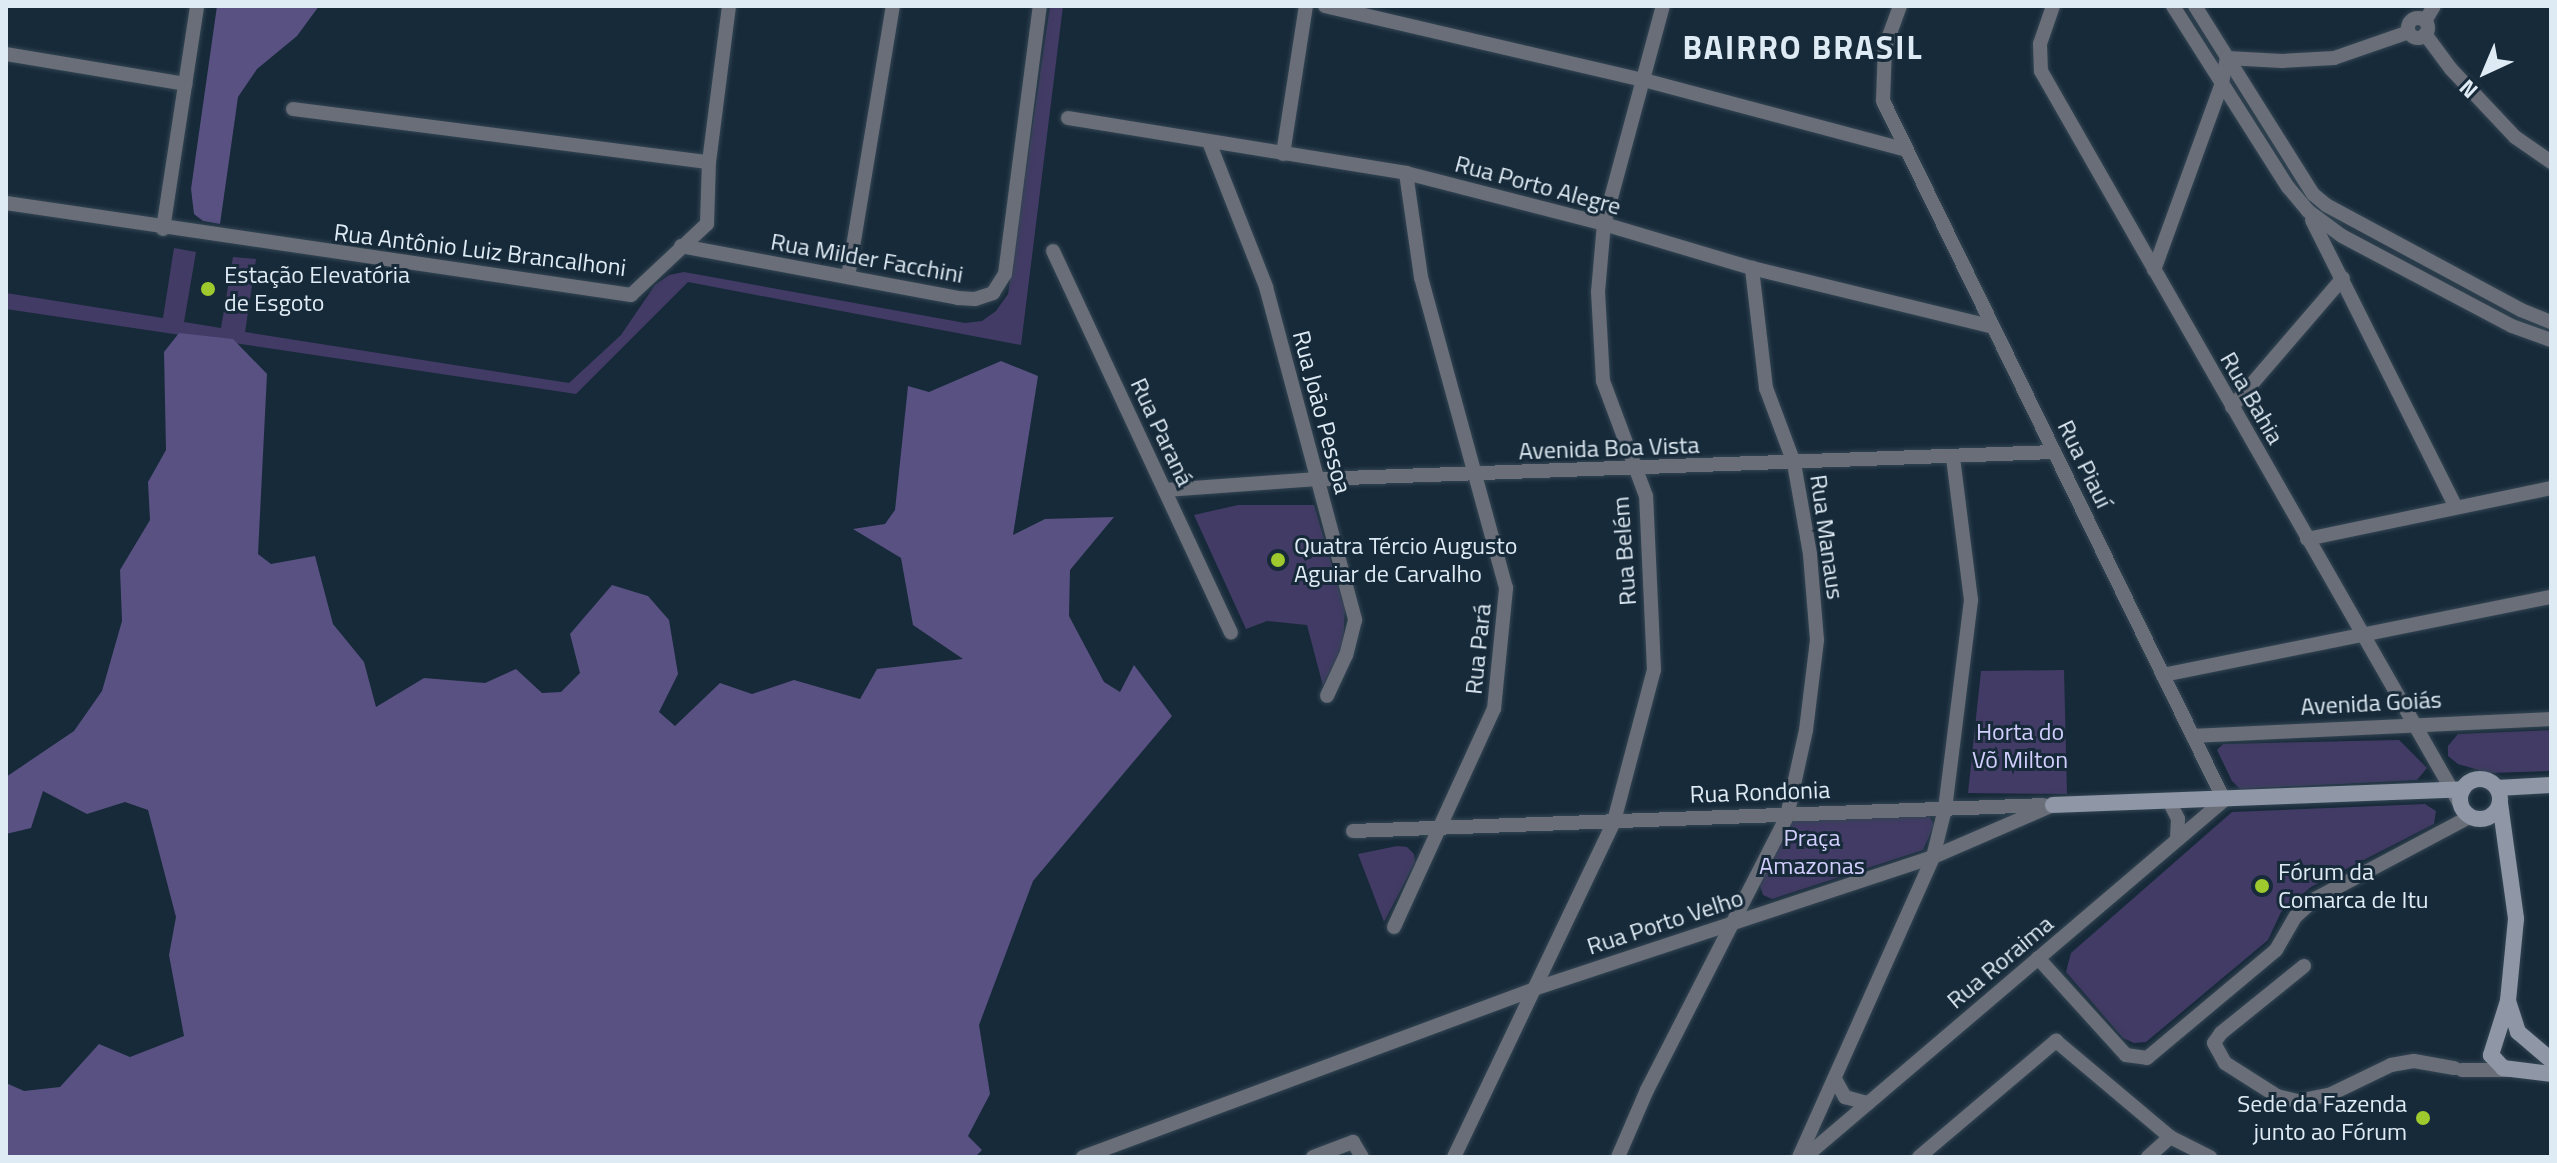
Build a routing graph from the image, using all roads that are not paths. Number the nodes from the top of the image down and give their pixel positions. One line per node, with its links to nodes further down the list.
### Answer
1 (197, 6): 18 (street)
2 (729, 6): 24 (street, Rua Antônio Luiz Brancalhoni)
3 (893, 6): 38 (street)
4 (1040, 6): 38 (street, Rua Milder Facchini)
5 (1306, 6): 23 (street)
6 (1325, 6): 16 (street)
7 (1663, 6): 16 (street, Rua Belém)
8 (1900, 6): 22 (street, Rua Piauí)
9 (2053, 6): 37 (street, Rua Bahia)
10 (2173, 6): 17 (street)
11 (2195, 6): 15 (street)
12 (2434, 6): 13 (street)
13 (2416, 23): 15 (street); 25 (street)
14 (6, 54): 18 (street)
15 (2227, 58): 17 (street); 29 (street)
16 (1644, 80): 22 (street); 30 (street, Rua Belém)
17 (2222, 83): 28 (street); 37 (street)
18 (186, 84): 31 (street)
19 (293, 109): 24 (street)
20 (1068, 118): 21 (street, Rua Porto Alegre)
21 (1209, 142): 23 (street, Rua Porto Alegre); 52 (street, Rua João Pessoa)
22 (1904, 149): 42 (street, Rua Piauí)
23 (1283, 154): 26 (street, Rua Porto Alegre)
24 (709, 162): 33 (street, Rua Antônio Luiz Brancalhoni)
25 (2551, 162)
26 (1406, 173): 30 (street, Rua Porto Alegre); 51 (street, Rua Pará)
27 (6, 203): 31 (street, Rua Antônio Luiz Brancalhoni)
28 (2308, 211): 32 (street); 35 (street)
29 (2351, 218): 32 (street); 40 (street)
30 (1604, 224): 36 (street, Rua Porto Alegre); 50 (street, Rua Belém)
31 (163, 229): 33 (street, Rua Antônio Luiz Brancalhoni)
32 (2342, 236): 35 (street); 43 (street)
33 (681, 246): 38 (street, Rua Milder Facchini)
34 (1053, 251): 54 (street, Rua Paraná)
35 (2335, 263): 39 (street)
36 (1752, 268): 42 (street, Rua Porto Alegre); 49 (street, Rua Manaus)
37 (2154, 270): 46 (street, Rua Bahia)
38 (848, 277)
39 (2343, 278): 46 (street); 55 (street)
40 (2530, 315): 41 (street); 43 (street)
41 (2551, 322)
42 (1990, 326): 47 (street, Rua Piauí)
43 (2525, 332): 44 (street)
44 (2547, 340): 45 (street)
45 (2551, 354)
46 (2232, 407): 56 (street, Rua Bahia)
47 (2055, 452): 48 (street, Avenida Boa Vista); 60 (street, Rua Piauí)
48 (1953, 457): 49 (street, Avenida Boa Vista); 72 (street)
49 (1794, 463): 50 (street, Avenida Boa Vista); 73 (street, Rua Manaus)
50 (1636, 469): 51 (street, Avenida Boa Vista); 74 (street, Rua Belém)
51 (1476, 476): 52 (street, Avenida Boa Vista); 75 (street, Rua Pará)
52 (1318, 479): 54 (street, Avenida Boa Vista); 61 (street, Rua João Pessoa)
53 (2551, 488): 55 (street)
54 (1165, 490): 58 (street, Rua Paraná)
55 (2455, 505): 56 (street)
56 (2307, 539): 59 (street, Rua Bahia)
57 (2551, 597): 59 (street)
58 (1231, 632)
59 (2362, 635): 60 (street); 63 (street, Rua Bahia)
60 (2163, 675): 64 (street, Rua Piauí)
61 (1327, 696)
62 (2551, 719): 63 (street, Avenida Goiás)
63 (2413, 724): 64 (street, Avenida Goiás); 71 (street, Rua Bahia)
64 (2193, 736): 68 (street, Rua Piauí)
65 (2551, 785): 67 (street)
66 (2424, 789): 68 (street); 71 (street); 71 (street)
67 (2499, 795): 71 (street); 71 (street); 78 (street)
68 (2224, 800): 69 (street); 77 (street, Rua Roraima)
69 (2169, 801): 70 (street, Rua Rondonia); 77 (street)
70 (2053, 805): 72 (street, Rua Rondonia); 79 (street, Rua Porto Velho)
71 (2464, 805): 78 (street); 82 (street)
72 (1945, 809): 73 (street, Rua Rondonia); 79 (street)
73 (1787, 816): 74 (street, Rua Rondonia); 80 (street, Rua Manaus)
74 (1614, 821): 75 (street, Rua Rondonia); 84 (street, Rua Belém)
75 (1441, 828): 76 (street, Rua Rondonia); 81 (street, Rua Pará)
76 (1353, 831)
77 (2177, 839): 82 (street, Rua Roraima)
78 (2507, 848): 85 (street)
79 (1933, 857): 80 (street, Rua Porto Velho); 91 (street)
80 (1735, 922): 84 (street, Rua Porto Velho); 98 (street, Rua Manaus)
81 (1394, 927)
82 (2038, 958): 92 (street, Rua Roraima)
83 (2304, 966): 89 (street)
84 (1534, 989): 94 (street, Rua Porto Velho); 97 (street, Rua Belém)
85 (2508, 1001): 86 (street); 87 (street)
86 (2495, 1036): 87 (street); 89 (street)
87 (2523, 1037): 88 (street); 89 (street)
88 (2551, 1060)
89 (2513, 1070): 90 (street)
90 (2551, 1074)
91 (1835, 1079): 92 (street); 99 (street)
92 (1868, 1103): 99 (street, Rua Roraima)
93 (2170, 1137): 100 (street); 101 (street); 102 (street)
94 (1083, 1157)
95 (1313, 1157): 96 (street)
96 (1362, 1157)
97 (1454, 1157)
98 (1618, 1157)
99 (1802, 1157)
100 (1919, 1157)
101 (2148, 1157)
102 (2210, 1157)

